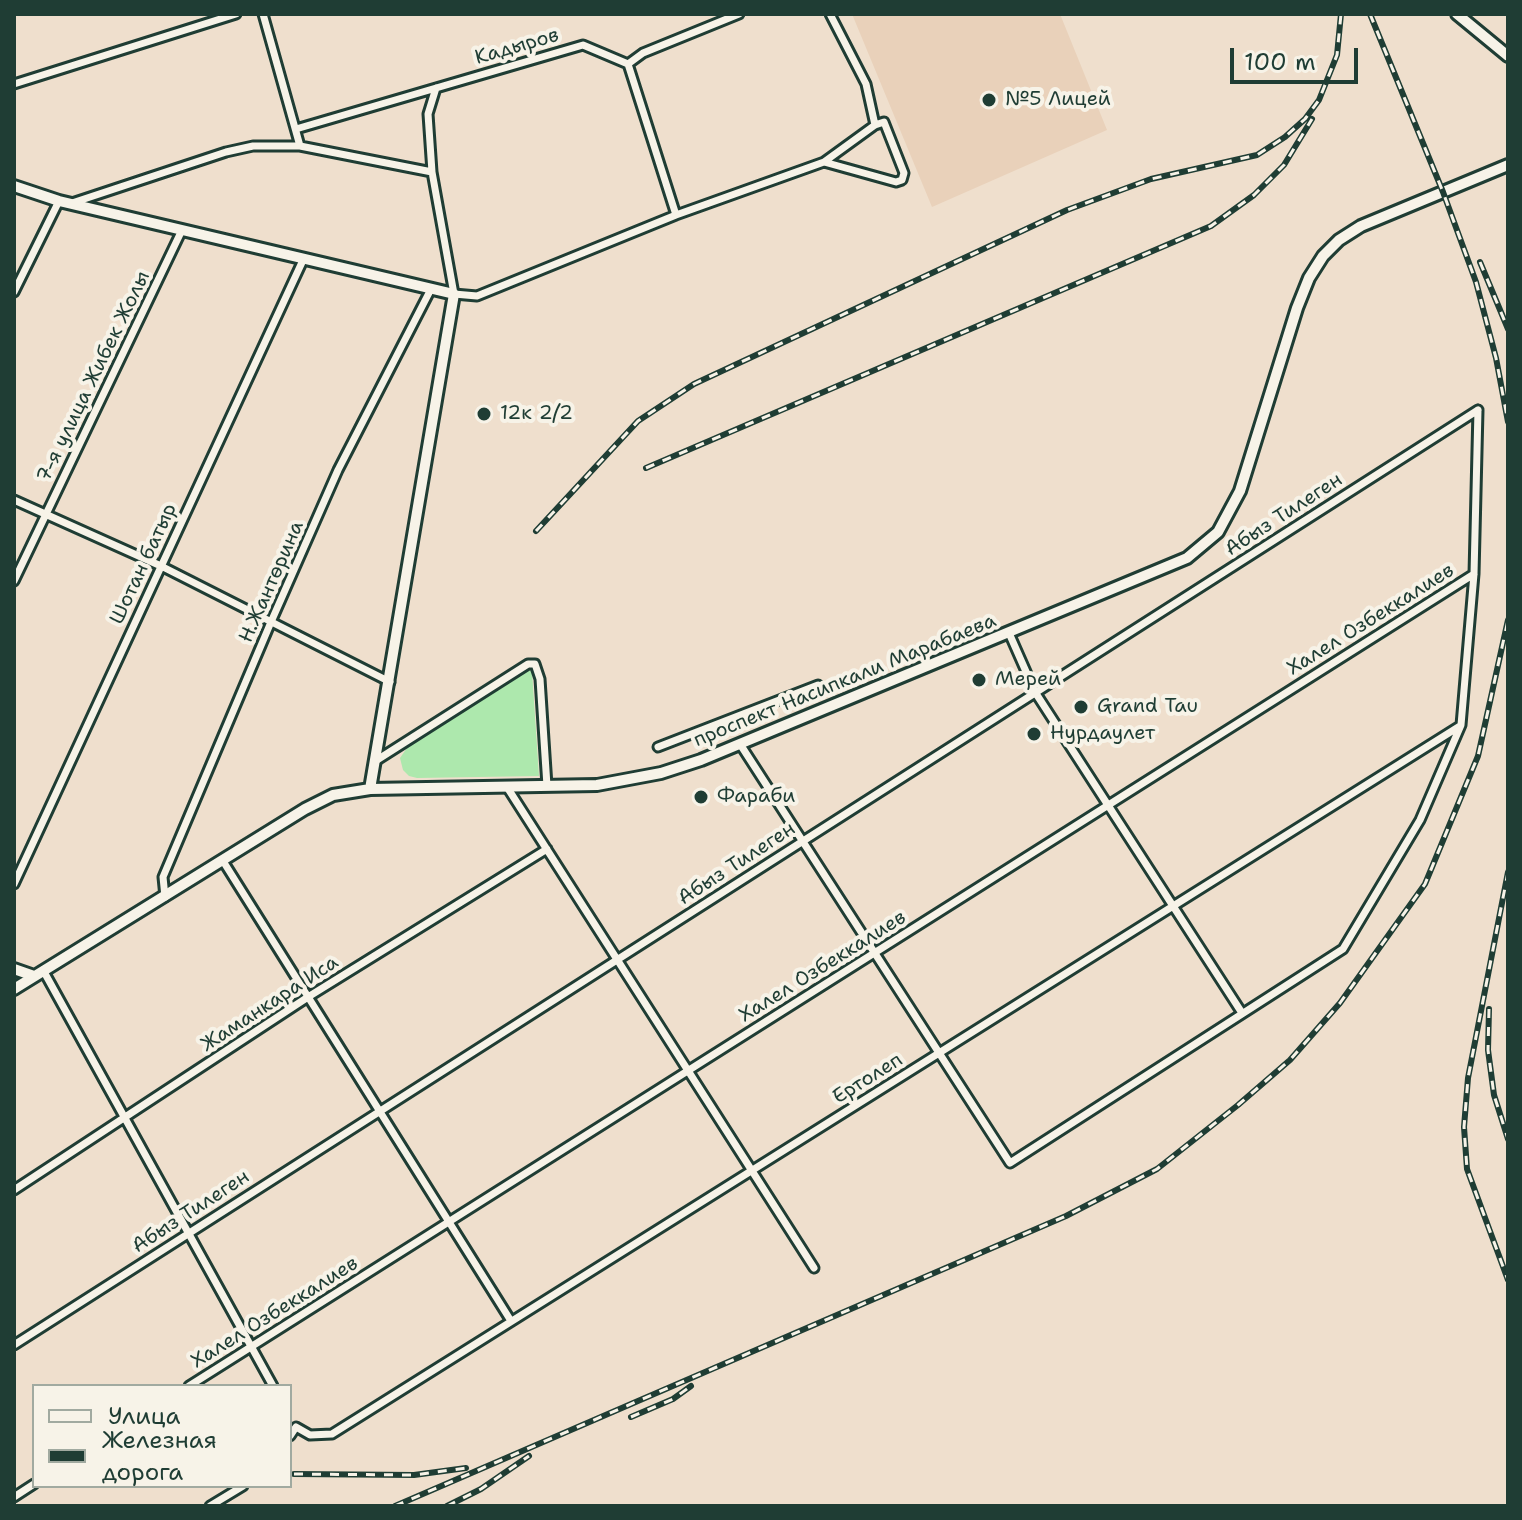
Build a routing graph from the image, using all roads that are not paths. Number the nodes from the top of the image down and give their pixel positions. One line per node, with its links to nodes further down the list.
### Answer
1 (236, 14): 8 (street)
2 (263, 14): 11 (street)
3 (739, 14): 7 (street)
4 (830, 14): 10 (street)
5 (1457, 14): 6 (main road)
6 (1508, 56)
7 (628, 64): 9 (street, Кадыров); 18 (street)
8 (14, 84)
9 (436, 88): 11 (street, Кадыров); 15 (street)
10 (875, 125): 13 (street); 13 (street)
11 (296, 129): 12 (street)
12 (300, 146): 15 (street); 17 (street)
13 (824, 162): 18 (street)
14 (1508, 165): 30 (main road, проспект Насипкали Марабаева)
15 (432, 172): 23 (street)
16 (14, 186): 17 (main road)
17 (64, 202): 19 (main road); 22 (street)
18 (676, 215): 23 (street)
19 (182, 230): 20 (main road); 25 (street, 7-я улица Жибек Жолы)
20 (304, 258): 21 (main road); 26 (street, Шотан батыр)
21 (431, 289): 23 (main road); 29 (street, Н.Жантөрина)
22 (14, 292)
23 (454, 294): 31 (main road)
24 (14, 500): 25 (street)
25 (46, 514): 26 (street); 28 (street, 7-я улица Жибек Жолы)
26 (161, 566): 29 (street); 45 (street, Шотан батыр)
27 (1474, 574): 33 (street, Абыз Тилеген); 34 (street); 41 (street, Халел Озбеккалиев)
28 (14, 581)
29 (271, 622): 31 (street); 46 (street, Н.Жантөрина)
30 (1009, 633): 33 (street); 35 (main road, проспект Насипкали Марабаева)
31 (390, 682): 37 (main road)
32 (818, 685): 36 (street)
33 (1035, 692): 41 (street); 42 (street, Абыз Тилеген)
34 (1461, 725): 47 (street, Ертолеп); 54 (street)
35 (740, 744): 38 (main road, проспект Насипкали Марабаева); 42 (street)
36 (658, 747)
37 (377, 760): 38 (street); 40 (main road)
38 (547, 786): 39 (main road, проспект Насипкали Марабаева)
39 (507, 787): 40 (main road, проспект Насипкали Марабаева); 43 (street)
40 (370, 789): 44 (main road, проспект Насипкали Марабаева)
41 (1108, 805): 47 (street); 48 (street, Халел Озбеккалиев)
42 (803, 841): 48 (street); 49 (street, Абыз Тилеген)
43 (547, 849): 49 (street); 53 (street, Жаманкара Иса)
44 (223, 861): 46 (main road, проспект Насипкали Марабаева); 53 (street)
45 (14, 884)
46 (165, 897): 51 (main road, проспект Насипкали Марабаева)
47 (1173, 906): 54 (street); 55 (street, Ертолеп)
48 (875, 953): 55 (street); 56 (street, Халел Озбеккалиев)
49 (618, 959): 56 (street); 57 (street, Абыз Тилеген)
50 (14, 969): 51 (main road)
51 (38, 973): 52 (main road, проспект Насипкали Марабаева); 58 (street)
52 (14, 989)
53 (308, 997): 57 (street); 58 (street, Жаманкара Иса)
54 (1242, 1013): 55 (street)
55 (939, 1053): 59 (street, Ертолеп)
56 (688, 1071): 59 (street); 61 (street, Халел Озбеккалиев)
57 (379, 1111): 61 (street); 62 (street, Абыз Тилеген)
58 (124, 1118): 60 (street, Жаманкара Иса); 62 (street)
59 (750, 1171): 63 (street); 64 (street, Ертолеп)
60 (14, 1190)
61 (449, 1222): 64 (street); 66 (street, Халел Озбеккалиев)
62 (188, 1233): 65 (street, Абыз Тилеген); 66 (street)
63 (814, 1268)
64 (511, 1321): 70 (street, Ертолеп)
65 (14, 1345)
66 (251, 1347): 67 (street, Халел Озбеккалиев); 68 (street)
67 (192, 1384)
68 (272, 1384)
69 (292, 1420): 70 (street)
70 (296, 1427): 71 (street)
71 (292, 1433)
72 (32, 1485): 74 (street)
73 (240, 1488): 75 (street)
74 (14, 1497)
75 (210, 1506)

